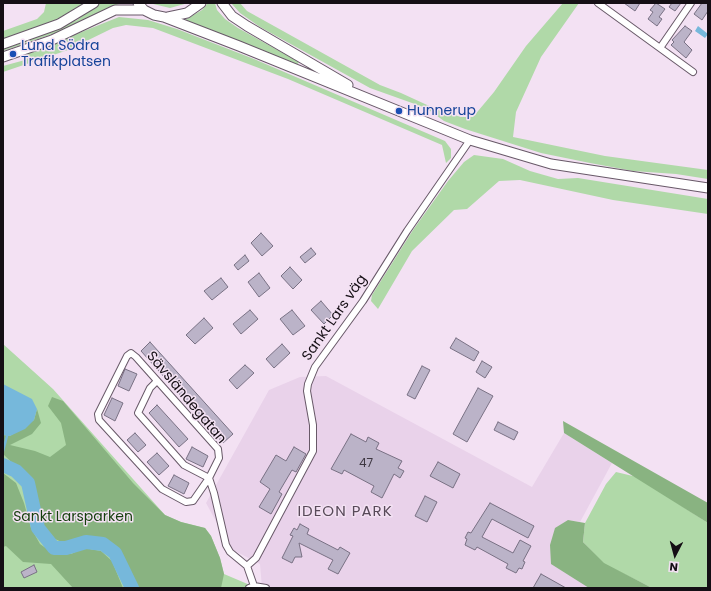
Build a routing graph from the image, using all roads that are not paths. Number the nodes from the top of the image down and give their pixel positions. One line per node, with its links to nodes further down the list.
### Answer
1 (94, 3): 6 (main road)
2 (201, 3): 8 (main road)
3 (222, 3): 13 (main road)
4 (598, 3): 10 (street)
5 (691, 3): 10 (street)
6 (87, 6): 9 (main road)
7 (141, 6): 8 (main road); 11 (main road)
8 (164, 17): 13 (main road)
9 (3, 44)
10 (660, 48): 12 (street)
11 (3, 57)
12 (693, 72)
13 (373, 100): 14 (main road)
14 (470, 140): 15 (main road); 18 (street, Sankt Lars väg)
15 (708, 188)
16 (157, 381): 17 (street, Sävsländegatan); 17 (street); 17 (street, Sävsländegatan)
17 (208, 478): 18 (street)
18 (247, 566): 19 (street)
19 (252, 587): 20 (street)
20 (266, 588)

